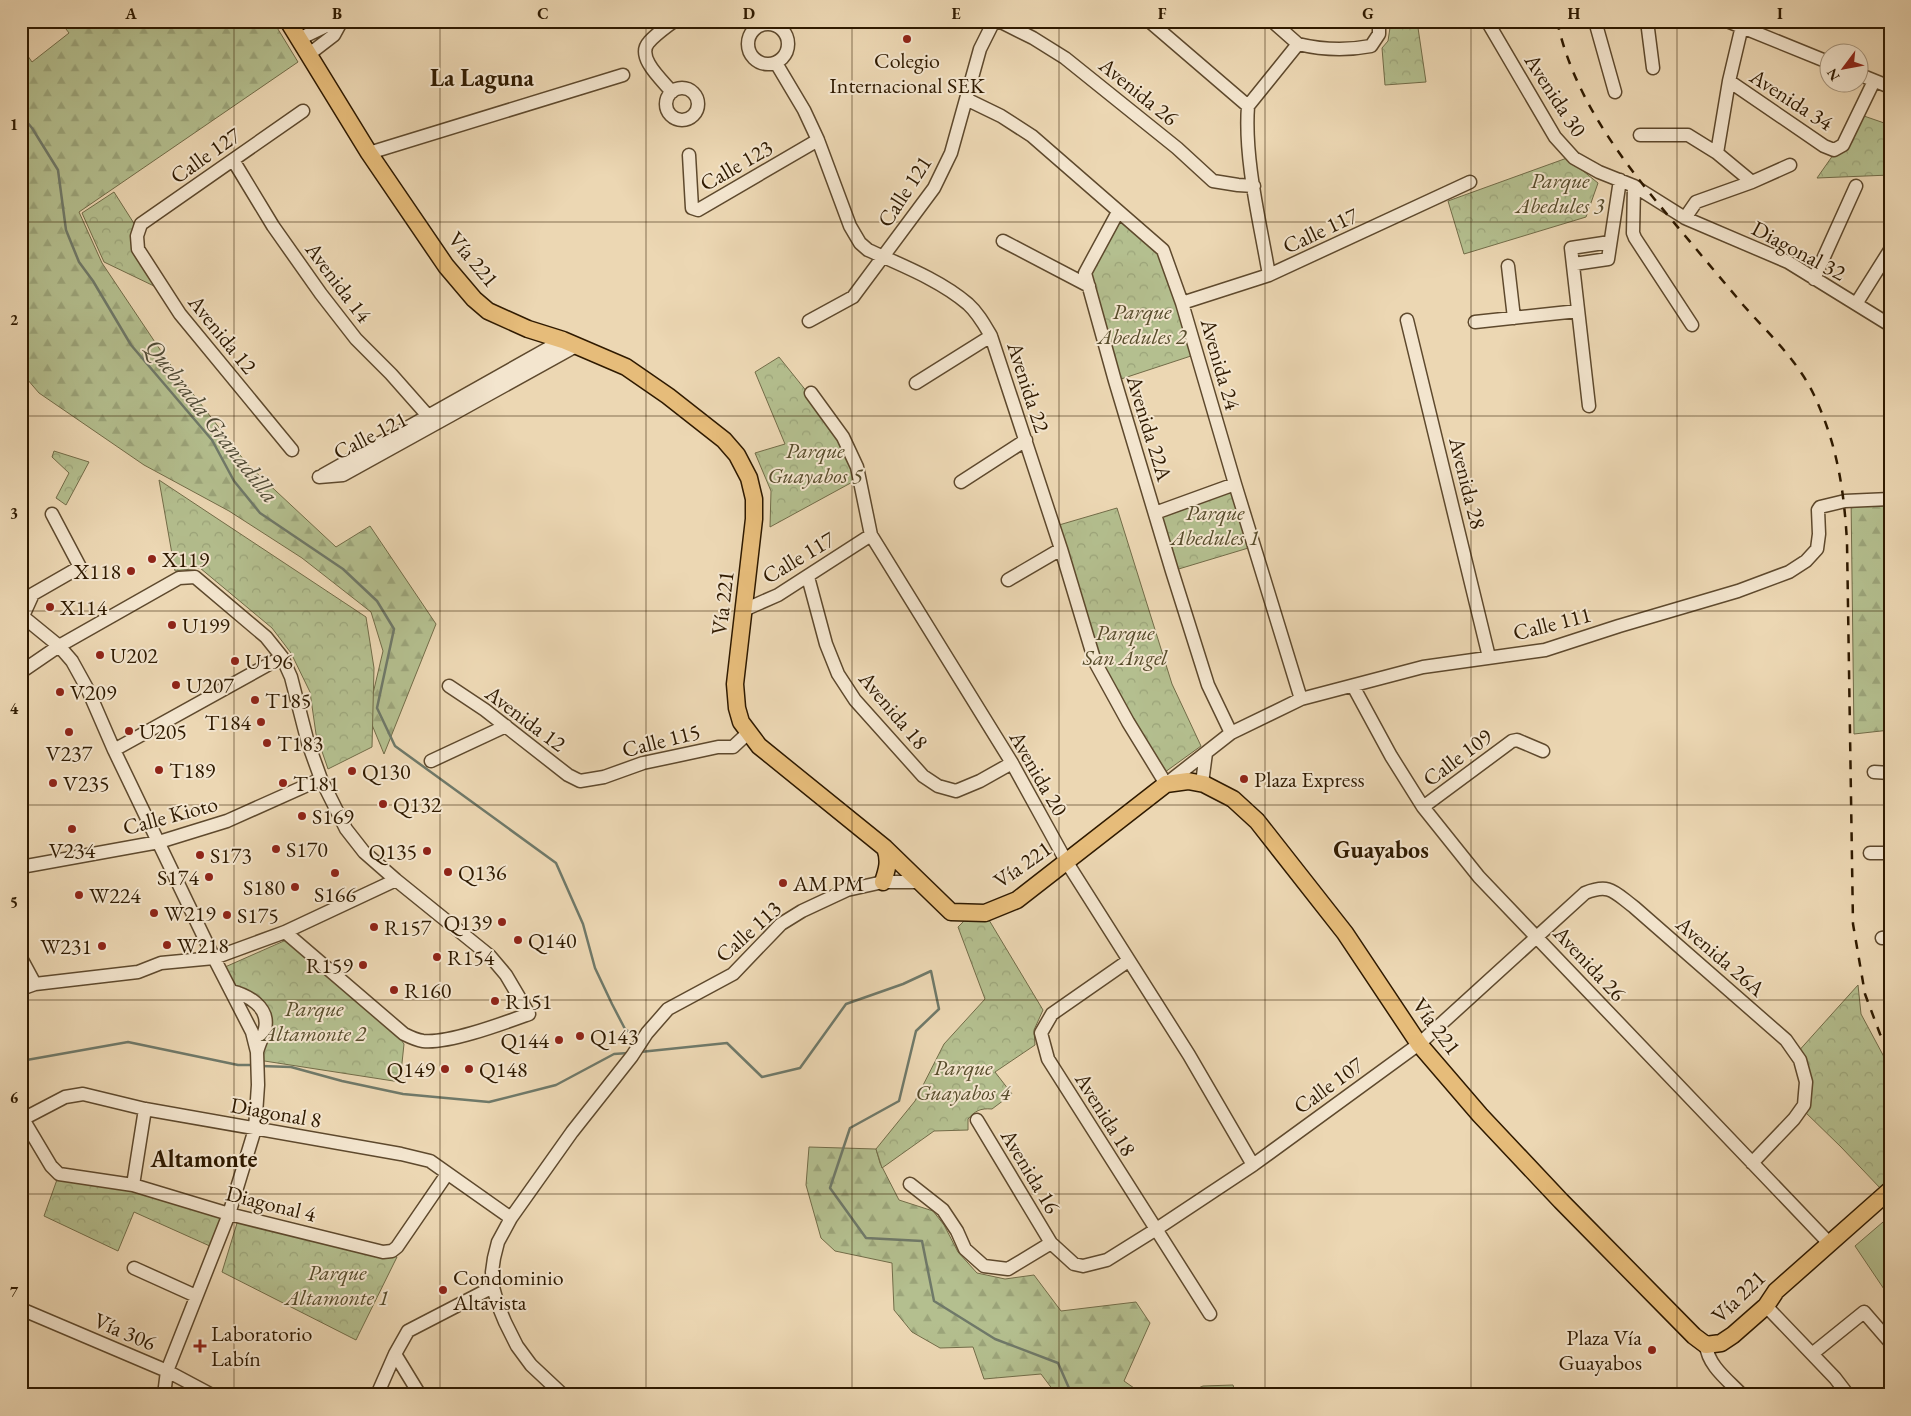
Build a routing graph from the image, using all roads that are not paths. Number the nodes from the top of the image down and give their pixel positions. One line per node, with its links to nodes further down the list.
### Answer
1 (288, 21): 15 (main road, Vía 221)
2 (674, 21): 26 (street)
3 (994, 21): 28 (street, Calle 121)
4 (998, 21): 41 (street, Avenida 26)
5 (1149, 21): 29 (street)
6 (1272, 21): 16 (street)
7 (1379, 21): 16 (street)
8 (1487, 21): 38 (street, Avenida 30)
9 (1595, 21): 27 (street)
10 (1648, 21): 20 (street)
11 (1727, 21): 14 (street)
12 (343, 23): 15 (street); 17 (street)
13 (759, 23): 19 (street); 19 (street)
14 (1742, 26): 18 (street); 23 (street)
15 (299, 39): 17 (main road, Vía 221)
16 (1298, 44): 29 (street)
17 (308, 55): 34 (main road, Vía 221)
18 (1818, 58)
19 (776, 63): 32 (street, Avenida 22)
20 (1653, 68)
21 (623, 75): 34 (street)
22 (1868, 78): 24 (street)
23 (1729, 81): 24 (street, Avenida 34); 33 (street)
24 (1874, 81): 25 (street)
25 (1890, 87)
26 (672, 92)
27 (1615, 92)
28 (966, 99): 44 (street, Avenida 24); 49 (street, Calle 121)
29 (1248, 106): 41 (street)
30 (303, 111): 36 (street, Calle 127)
31 (1640, 136): 33 (street)
32 (818, 140): 35 (street, Calle 123); 49 (street, Avenida 22)
33 (1717, 152): 40 (street)
34 (369, 153): 64 (main road, Vía 221)
35 (689, 155)
36 (232, 160): 46 (street, Calle 127); 68 (street, Avenida 14)
37 (1790, 165): 40 (street)
38 (1620, 180): 42 (street, Avenida 30); 56 (street)
39 (1470, 182): 51 (street, Calle 117)
40 (1752, 182): 45 (street)
41 (1254, 186): 51 (street)
42 (1634, 186): 45 (street, Avenida 30); 61 (street)
43 (1856, 186): 52 (street)
44 (1118, 212): 53 (street, Avenida 22A); 54 (street, Avenida 24)
45 (1685, 218): 52 (street, Diagonal 32)
46 (137, 236): 70 (street, Avenida 12)
47 (1003, 241): 53 (street)
48 (1890, 250): 55 (street)
49 (883, 258): 59 (street, Calle 121); 63 (street, Avenida 22)
50 (1508, 266): 57 (street)
51 (1270, 275): 54 (street, Calle 117)
52 (1814, 279): 55 (street, Diagonal 32)
53 (1089, 286): 75 (street, Avenida 22A)
54 (1182, 303): 72 (street, Avenida 24)
55 (1856, 304): 62 (street, Diagonal 32)
56 (1578, 311): 57 (street); 67 (street)
57 (1514, 318): 60 (street)
58 (1407, 320): 84 (street, Avenida 28)
59 (809, 321)
60 (1475, 322)
61 (1692, 325)
62 (1890, 325)
63 (991, 336): 65 (street); 69 (street, Avenida 22)
64 (569, 343): 68 (street, Calle 121); 68 (street, Calle 121); 80 (main road, Vía 221)
65 (916, 383)
66 (811, 392): 76 (street, Avenida 20)
67 (1589, 406)
68 (428, 417)
69 (1026, 440): 71 (street); 77 (street, Avenida 22)
70 (292, 450)
71 (961, 482)
72 (1235, 484): 75 (street); 88 (street, Avenida 24)
73 (1890, 498): 84 (street, Calle 111)
74 (52, 514): 81 (street)
75 (1155, 514): 91 (street, Avenida 22A)
76 (871, 536): 78 (street, Calle 117); 96 (street, Avenida 20)
77 (1061, 549): 79 (street); 102 (street, Avenida 22)
78 (808, 577): 80 (street, Calle 117); 96 (street, Avenida 18)
79 (1008, 580)
80 (744, 610): 90 (main road, Vía 221)
81 (22, 616): 82 (street)
82 (59, 646): 83 (street); 85 (street); 92 (street)
83 (282, 657): 92 (street); 99 (street)
84 (1490, 657): 87 (street, Calle 111)
85 (21, 672)
86 (449, 686): 89 (street, Avenida 12)
87 (1353, 686): 88 (street, Calle 111); 103 (street, Avenida 26)
88 (1301, 699): 91 (street, Calle 111)
89 (506, 726): 95 (street); 100 (street, Avenida 12)
90 (748, 733): 100 (street, Calle 115); 105 (main road, Vía 221)
91 (1231, 733): 94 (street, Calle 111)
92 (114, 750): 104 (street)
93 (1543, 751): 103 (street, Calle 109)
94 (1206, 753): 101 (street); 102 (street, Calle 111)
95 (431, 761)
96 (1012, 763): 108 (street, Avenida 20)
97 (1874, 772): 98 (street)
98 (1890, 773)
99 (321, 778): 104 (street, Calle Kioto); 110 (street)
100 (580, 781)
101 (1202, 783): 102 (main road, Vía 221); 122 (main road, Vía 221)
102 (1166, 784): 108 (main road, Vía 221)
103 (1423, 807): 115 (street, Avenida 26)
104 (159, 842): 109 (street, Calle Kioto); 117 (street)
105 (885, 848): 111 (main road); 112 (main road, Vía 221)
106 (1870, 853): 107 (street)
107 (1890, 853)
108 (1066, 861): 112 (main road, Vía 221); 118 (street, Avenida 20)
109 (21, 867)
110 (396, 880): 114 (street); 114 (street)
111 (883, 882): 112 (street, Calle 113); 135 (street, Calle 113)
112 (918, 882)
113 (1610, 888): 115 (street, Calle 107); 128 (street, Avenida 26A)
114 (285, 932): 117 (street)
115 (1537, 936): 122 (street, Calle 107); 128 (street, Avenida 26)
116 (21, 958): 119 (street)
117 (214, 958): 119 (street); 121 (street)
118 (1128, 961): 129 (street, Avenida 20); 136 (street, Avenida 18)
119 (35, 984): 120 (street)
120 (21, 989)
121 (233, 995): 123 (street); 123 (street)
122 (1419, 1044): 129 (street, Calle 107); 146 (main road, Vía 221)
123 (258, 1054): 127 (street)
124 (145, 1109): 125 (street, Diagonal 8); 127 (street, Diagonal 8); 132 (street)
125 (22, 1119): 132 (street, Diagonal 4)
126 (977, 1120): 138 (street, Avenida 16)
127 (255, 1129): 130 (street, Diagonal 8); 134 (street)
128 (1752, 1163): 137 (street, Avenida 26)
129 (1253, 1165): 136 (street, Calle 107)
130 (447, 1174): 134 (street, Diagonal 4); 135 (street, Diagonal 8)
131 (910, 1184): 138 (street)
132 (133, 1185): 134 (street, Diagonal 4)
133 (1890, 1190): 137 (main road, Vía 221)
134 (229, 1214): 141 (street)
135 (512, 1218): 140 (street)
136 (1155, 1230): 138 (street, Calle 107); 144 (street, Avenida 18)
137 (1829, 1242): 142 (main road, Vía 221)
138 (1051, 1243)
139 (134, 1268): 141 (street)
140 (493, 1287): 147 (street); 155 (street)
141 (196, 1296): 149 (street)
142 (1766, 1306): 146 (main road, Vía 221); 148 (street)
143 (21, 1309): 149 (street, Vía 306)
144 (1210, 1314)
145 (1890, 1342): 148 (street)
146 (1706, 1345): 156 (street)
147 (395, 1354): 153 (street); 154 (street)
148 (1812, 1354): 150 (street)
149 (167, 1371): 151 (street); 152 (street, Vía 306)
150 (1847, 1393)
151 (164, 1395)
152 (212, 1395)
153 (377, 1395)
154 (420, 1395)
155 (562, 1395)
156 (1742, 1395)

